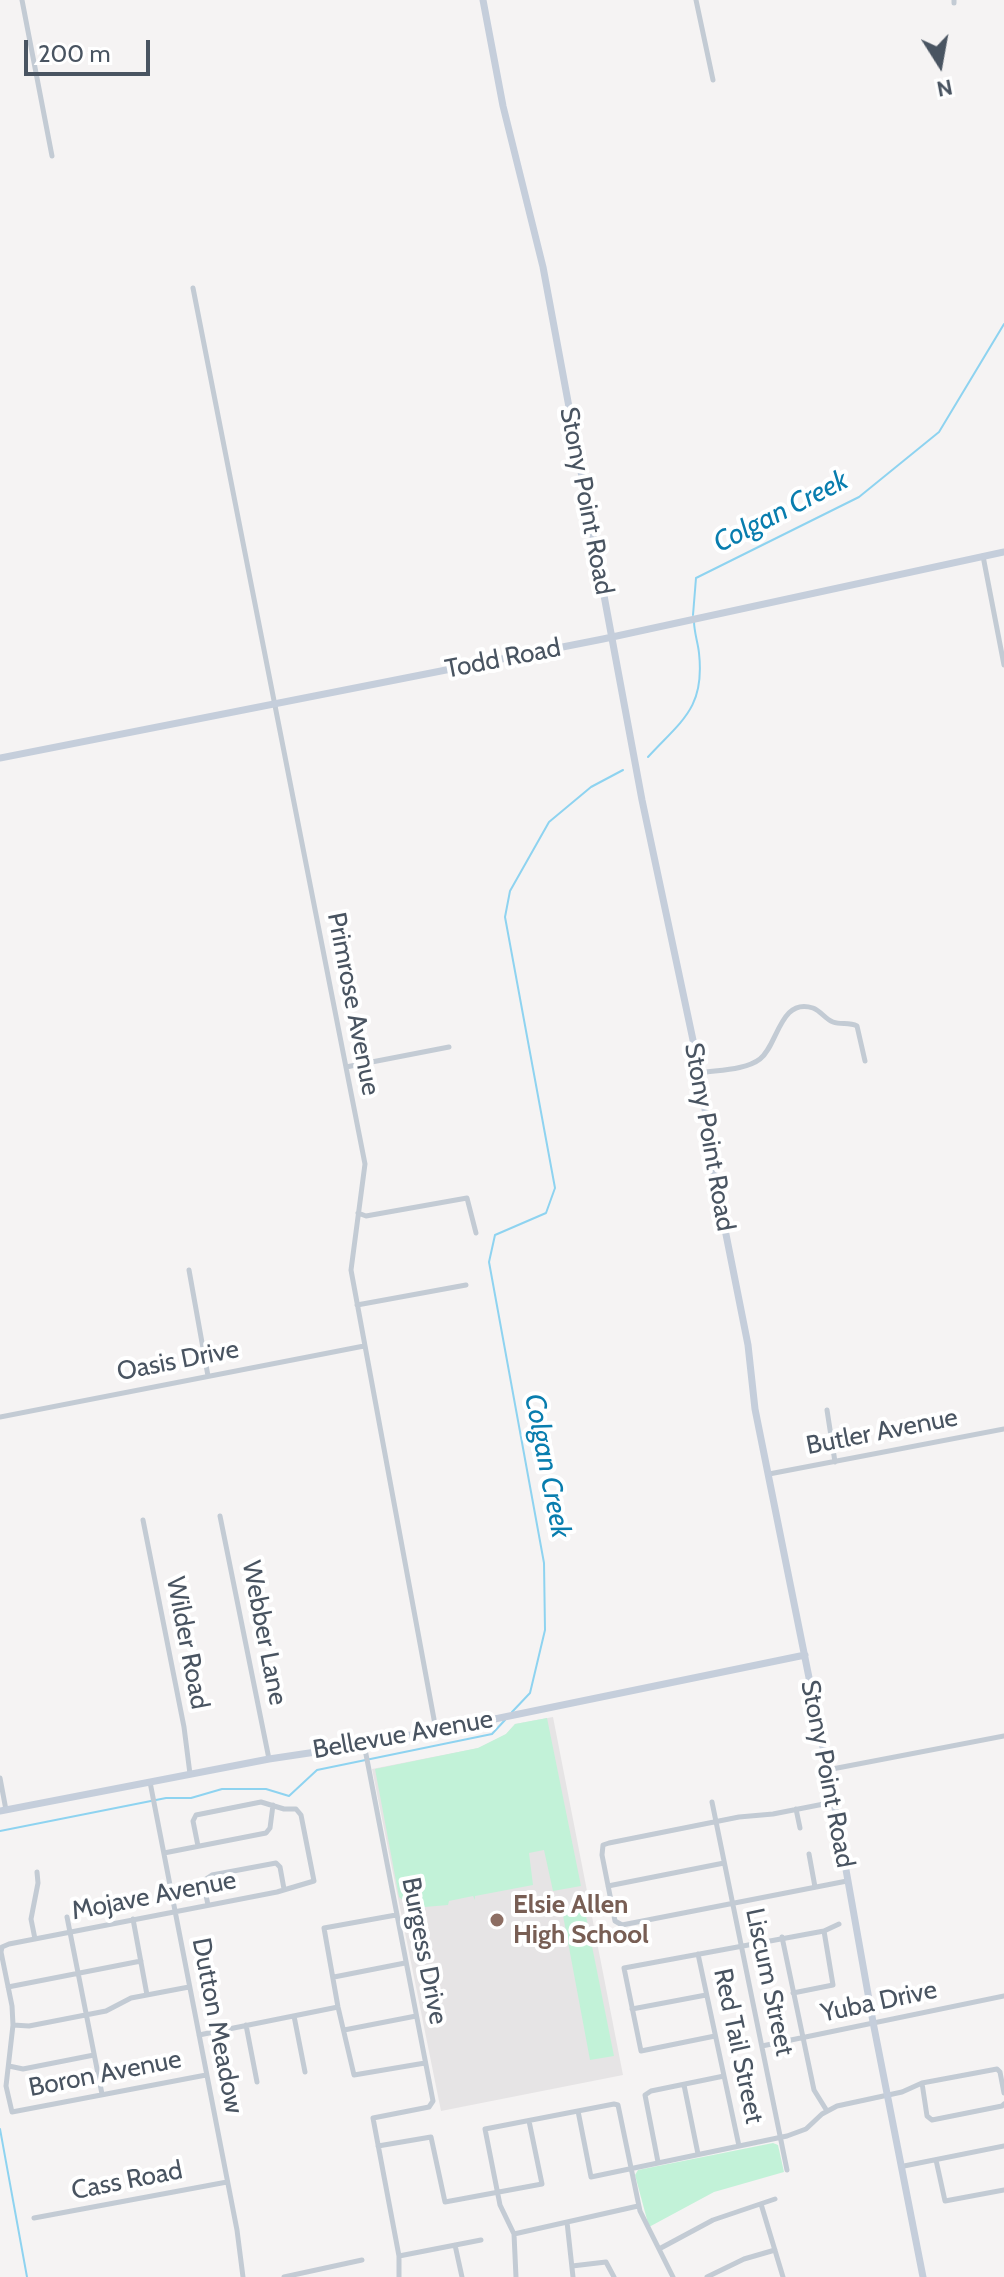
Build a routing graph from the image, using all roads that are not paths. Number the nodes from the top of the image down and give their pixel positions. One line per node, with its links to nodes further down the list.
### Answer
1 (22, 0): 5 (street)
2 (483, 0): 9 (main road, Stony Point Road)
3 (696, 0): 4 (street)
4 (713, 80)
5 (52, 156)
6 (193, 288): 11 (street, Primrose Avenue)
7 (1004, 552): 8 (main road, Todd Road)
8 (983, 556): 9 (main road, Todd Road); 10 (street)
9 (612, 637): 11 (main road, Todd Road); 16 (main road, Stony Point Road)
10 (1004, 665)
11 (273, 705): 12 (main road, Todd Road); 15 (street, Primrose Avenue)
12 (0, 758)
13 (449, 1047): 15 (street)
14 (865, 1061): 16 (street)
15 (346, 1067): 17 (street, Primrose Avenue)
16 (700, 1073): 28 (main road, Stony Point Road)
17 (358, 1213): 18 (street); 21 (street, Primrose Avenue)
18 (476, 1233)
19 (189, 1270): 23 (street)
20 (466, 1285): 21 (street)
21 (357, 1305): 22 (street, Primrose Avenue)
22 (365, 1346): 23 (street, Oasis Drive); 32 (street, Primrose Avenue)
23 (208, 1376): 25 (street, Oasis Drive)
24 (827, 1410): 27 (street)
25 (0, 1417)
26 (1004, 1429): 27 (street, Butler Avenue)
27 (835, 1462): 28 (street, Butler Avenue)
28 (769, 1474): 31 (main road, Stony Point Road)
29 (220, 1516): 35 (street, Webber Lane)
30 (143, 1520): 37 (street, Wilder Road)
31 (805, 1655): 32 (main road, Bellevue Avenue); 36 (main road, Stony Point Road)
32 (436, 1730): 34 (main road, Bellevue Avenue)
33 (1004, 1736): 36 (street)
34 (364, 1744): 35 (main road, Bellevue Avenue); 59 (street, Burgess Drive)
35 (269, 1759): 37 (main road, Bellevue Avenue)
36 (827, 1770): 41 (main road, Stony Point Road)
37 (190, 1774): 39 (main road, Bellevue Avenue)
38 (0, 1778): 44 (street)
39 (150, 1782): 44 (main road, Bellevue Avenue); 48 (street, Dutton Meadow)
40 (712, 1802): 45 (street, Liscum Street)
41 (834, 1802): 43 (street); 52 (main road, Stony Point Road)
42 (273, 1805): 47 (street); 47 (street); 55 (street, Mojave Avenue)
43 (796, 1809): 45 (street); 46 (street)
44 (3, 1810)
45 (716, 1822): 50 (street, Liscum Street); 53 (street)
46 (800, 1828)
47 (198, 1846): 48 (street)
48 (164, 1853): 58 (street, Dutton Meadow)
49 (809, 1854): 54 (street)
50 (724, 1863): 53 (street); 56 (street, Liscum Street)
51 (37, 1872): 66 (street)
52 (847, 1881): 54 (street); 84 (main road, Stony Point Road)
53 (608, 1886): 56 (street)
54 (815, 1887): 56 (street)
55 (284, 1889): 57 (street, Mojave Avenue); 57 (street)
56 (732, 1904): 67 (street, Liscum Street)
57 (208, 1905): 58 (street, Mojave Avenue)
58 (174, 1912): 61 (street, Mojave Avenue); 74 (street, Dutton Meadow)
59 (396, 1915): 70 (street, Burgess Drive); 72 (street)
60 (67, 1917): 64 (street)
61 (133, 1919): 64 (street, Mojave Avenue); 69 (street)
62 (839, 1924): 63 (street)
63 (824, 1931): 65 (street); 75 (street)
64 (70, 1933): 66 (street, Mojave Avenue); 71 (street)
65 (782, 1937): 67 (street); 75 (street)
66 (35, 1939): 73 (street, Mojave Avenue)
67 (740, 1945): 68 (street); 91 (street, Liscum Street)
68 (698, 1954): 77 (street, Red Tail Street); 80 (street)
69 (141, 1961): 71 (street); 76 (street)
70 (405, 1963): 72 (street); 83 (street, Burgess Drive)
71 (78, 1973): 73 (street); 81 (street)
72 (334, 1977): 79 (street)
73 (8, 1987): 85 (street)
74 (189, 1987): 76 (street); 88 (street, Dutton Meadow)
75 (793, 1993): 90 (street)
76 (147, 1995): 81 (street)
77 (706, 1995): 80 (street); 89 (street, Red Tail Street)
78 (1004, 1996): 84 (street, Yuba Drive)
79 (338, 2007): 82 (street); 87 (street)
80 (632, 2009): 89 (street)
81 (86, 2014): 85 (street); 92 (street)
82 (294, 2016): 86 (street); 95 (street)
83 (416, 2016): 87 (street); 93 (street, Burgess Drive)
84 (873, 2022): 90 (street, Yuba Drive); 103 (main road, Stony Point Road)
85 (13, 2025): 94 (street)
86 (246, 2025): 88 (street); 98 (street)
87 (344, 2030): 93 (street)
88 (199, 2035): 96 (street, Dutton Meadow)
89 (715, 2036): 97 (street, Red Tail Street)
90 (804, 2038): 91 (street, Yuba Drive); 106 (street)
91 (762, 2046): 108 (street, Liscum Street)
92 (94, 2055): 94 (street); 102 (street)
93 (425, 2063): 109 (street, Burgess Drive)
94 (8, 2066): 102 (street, Boron Avenue)
95 (305, 2072)
96 (206, 2075): 102 (street, Boron Avenue); 118 (street, Dutton Meadow)
97 (724, 2076): 100 (street); 110 (street, Red Tail Street)
98 (257, 2082)
99 (922, 2083): 101 (street); 103 (street); 104 (street)
100 (684, 2085): 112 (street); 114 (street)
101 (1004, 2093)
102 (102, 2094)
103 (888, 2095): 106 (street); 115 (main road, Stony Point Road)
104 (1004, 2104)
105 (578, 2111): 107 (street); 116 (street); 116 (street)
106 (827, 2111): 108 (street)
107 (529, 2121): 120 (street); 120 (street)
108 (781, 2138): 110 (street); 117 (street, Liscum Street)
109 (378, 2146): 120 (street); 131 (street)
110 (739, 2146): 112 (street)
111 (1004, 2146): 113 (street)
112 (698, 2154): 114 (street)
113 (936, 2160): 115 (street); 119 (street)
114 (658, 2162): 116 (street)
115 (904, 2166): 144 (main road, Stony Point Road)
116 (631, 2168): 123 (street)
117 (787, 2170)
118 (227, 2182): 124 (street, Cass Road); 134 (street, Dutton Meadow)
119 (1004, 2190)
120 (498, 2193): 126 (street)
121 (775, 2199): 122 (street)
122 (761, 2204): 129 (street); 130 (street)
123 (638, 2206): 125 (street); 129 (street)
124 (34, 2218)
125 (567, 2222): 126 (street); 133 (street)
126 (514, 2234): 138 (street)
127 (481, 2240): 128 (street)
128 (455, 2245): 131 (street); 137 (street)
129 (659, 2249): 141 (street)
130 (775, 2250): 142 (street); 143 (street)
131 (399, 2256): 136 (street)
132 (362, 2260): 135 (street)
133 (572, 2266): 139 (street); 140 (street)
134 (243, 2277)
135 (284, 2277)
136 (399, 2277)
137 (462, 2277)
138 (516, 2277)
139 (573, 2277)
140 (614, 2277)
141 (673, 2277)
142 (707, 2277)
143 (783, 2277)
144 (923, 2277)

